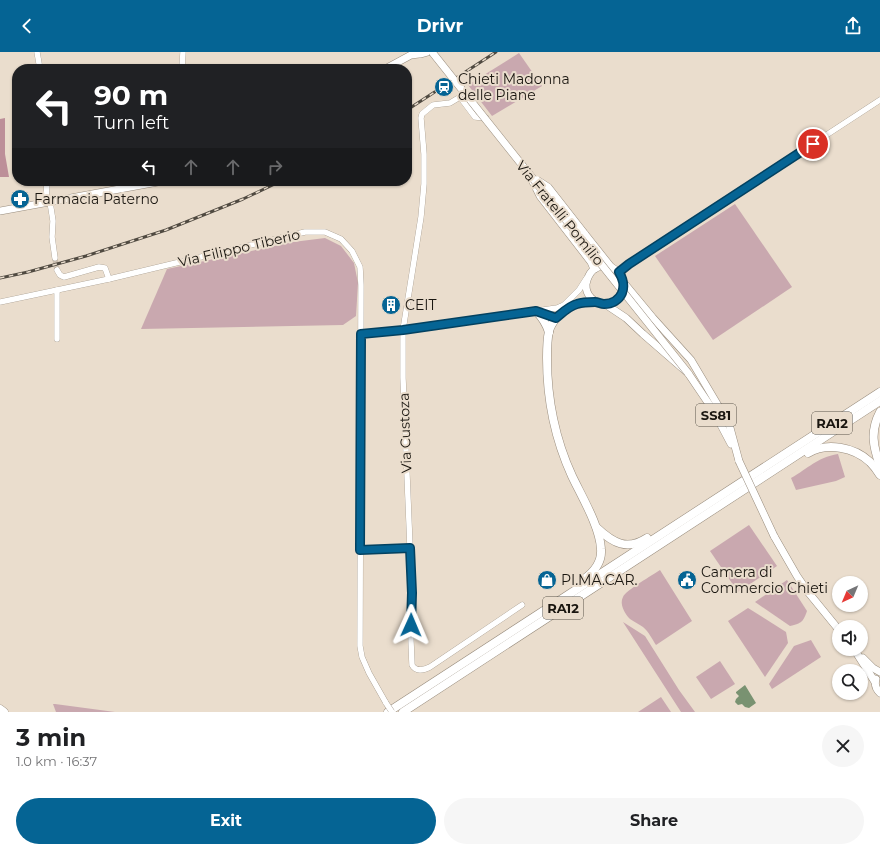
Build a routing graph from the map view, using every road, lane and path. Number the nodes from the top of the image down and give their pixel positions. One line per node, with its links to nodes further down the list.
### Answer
1 (37, 52): 7 (street)
2 (183, 52): 8 (street)
3 (404, 52): 9 (main road)
4 (428, 52): 6 (main road)
5 (432, 52): 13 (main road, Via Fratelli Pomilio / SS81, bridge)
6 (417, 53): 10 (main road)
7 (39, 64)
8 (182, 64)
9 (391, 64)
10 (394, 64)
11 (460, 97): 19 (street, Via Fratelli Pomilio); 33 (street, Via Custoza)
12 (880, 100): 22 (street)
13 (531, 176): 19 (main road, bridge); 20 (main road, bridge); 37 (main road, Via Fratelli Pomilio / SS81, bridge)
14 (48, 186): 16 (street)
15 (136, 186): 16 (main road)
16 (48, 202): 17 (main road); 18 (street)
17 (0, 211)
18 (55, 258)
19 (609, 267): 20 (main road); 22 (main road)
20 (594, 269): 23 (main road)
21 (57, 270): 24 (street)
22 (619, 272): 25 (main road)
23 (588, 276): 28 (main road); 30 (street)
24 (109, 278): 26 (street, Via Filippo Tiberio); 35 (street, Via Filippo Tiberio)
25 (624, 283): 29 (main road); 41 (main road)
26 (58, 290): 27 (street, Via Filippo Tiberio); 36 (street)
27 (0, 302)
28 (597, 302): 29 (main road); 32 (street)
29 (605, 304): 37 (main road, bridge)
30 (564, 305): 31 (street); 32 (street)
31 (536, 311): 32 (street); 33 (street); 34 (highway)
32 (556, 318): 34 (highway)
33 (403, 330): 35 (street); 47 (street, Via Custoza)
34 (549, 332): 45 (highway)
35 (361, 334): 48 (street, Via Filippo Tiberio)
36 (57, 339)
37 (688, 373): 41 (main road, Via Fratelli Pomilio / SS81)
38 (880, 392): 46 (highway, RA12)
39 (880, 401): 42 (highway, RA12)
40 (880, 412): 43 (highway)
41 (739, 461): 51 (main road, Via Fratelli Pomilio / SS81, bridge)
42 (788, 461): 44 (highway); 62 (highway, RA12)
43 (880, 466)
44 (880, 475)
45 (597, 528): 46 (highway); 49 (highway)
46 (664, 533): 49 (highway, RA12)
47 (410, 548): 48 (street); 50 (street, Via Custoza)
48 (360, 550): 61 (street, Via Filippo Tiberio, bridge)
49 (573, 592): 60 (highway, RA12)
50 (522, 605)
51 (832, 622)
52 (858, 656): 56 (main road)
53 (861, 656): 54 (main road)
54 (880, 672)
55 (880, 675): 56 (main road)
56 (875, 682): 57 (main road)
57 (880, 693)
58 (0, 709): 59 (highway)
59 (4, 712)
60 (388, 712)
61 (392, 712)
62 (403, 712)

